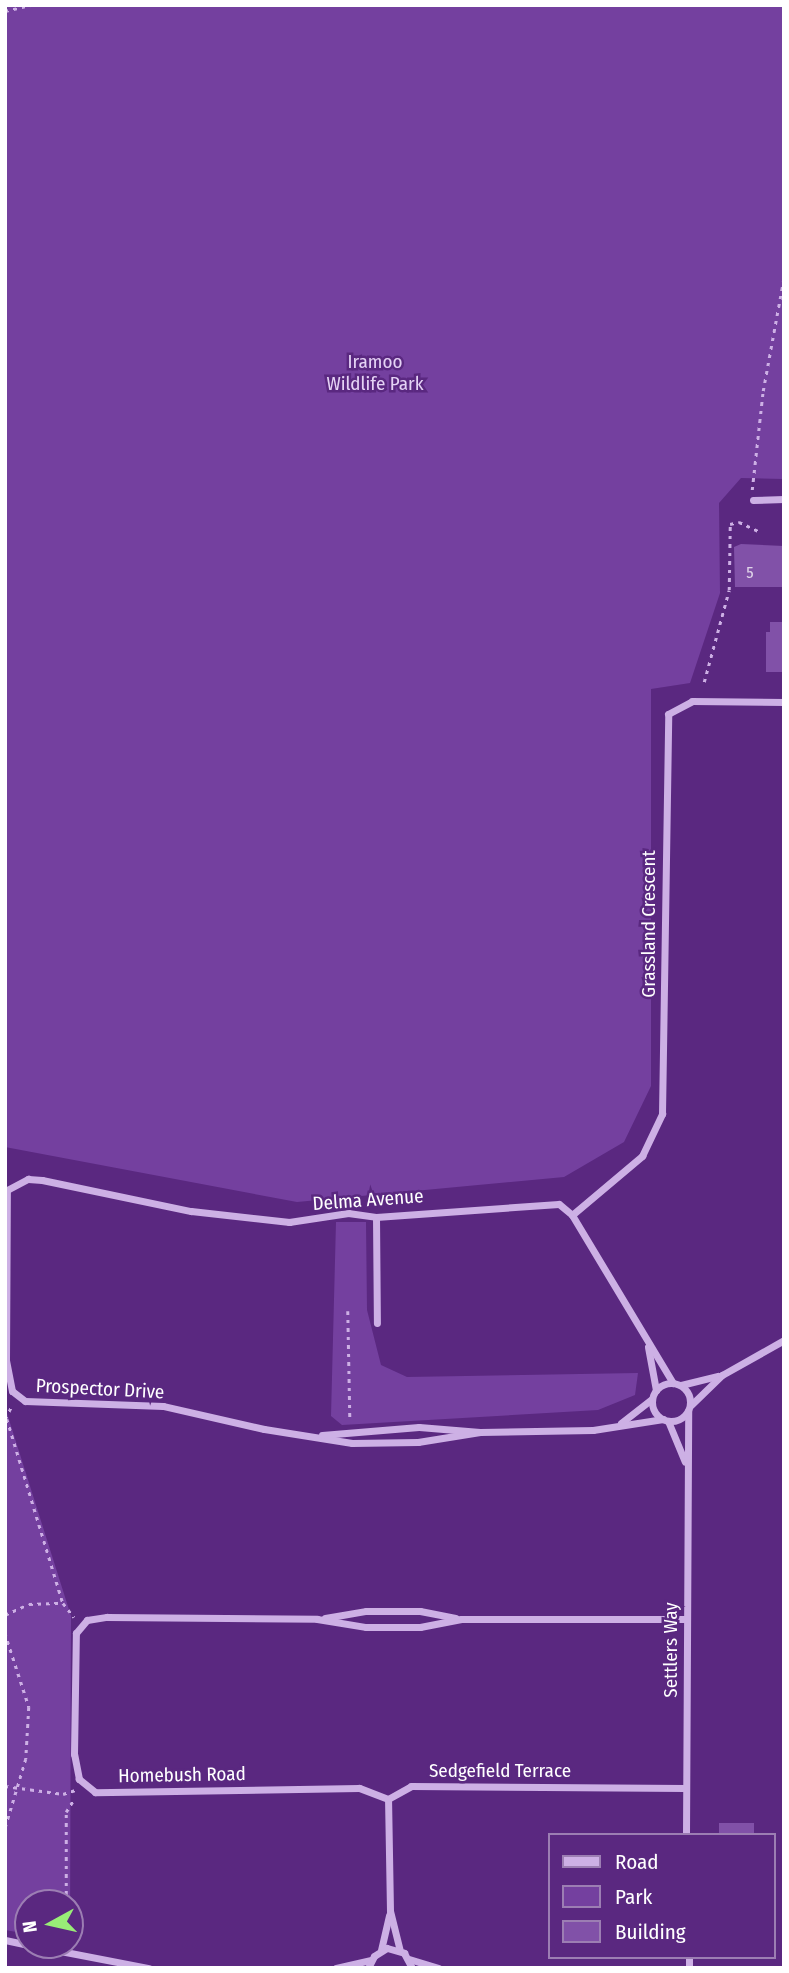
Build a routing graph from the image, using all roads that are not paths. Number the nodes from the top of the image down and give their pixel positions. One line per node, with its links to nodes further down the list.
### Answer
1 (784, 499): 2 (street)
2 (753, 500)
3 (784, 702): 5 (street, Grassland Crescent)
4 (17, 1182): 6 (street, Delma Avenue); 18 (street, Prospector Drive)
5 (572, 1215): 6 (street, Delma Avenue); 9 (street)
6 (376, 1217): 7 (street)
7 (377, 1323)
8 (784, 1340): 10 (street)
9 (648, 1343): 11 (street); 12 (street)
10 (722, 1375): 11 (street); 14 (street)
11 (677, 1384): 12 (street); 14 (street)
12 (656, 1390): 13 (street)
13 (652, 1399): 15 (street); 16 (street)
14 (689, 1408): 15 (street); 19 (street, Settlers Way)
15 (666, 1420): 16 (street, Prospector Drive); 19 (street, Settlers Way)
16 (615, 1427): 17 (street, Prospector Drive)
17 (480, 1433): 18 (street, Prospector Drive); 18 (street, Prospector Drive)
18 (317, 1436)
19 (687, 1466): 22 (street, Settlers Way)
20 (317, 1619): 21 (street); 21 (street); 24 (street, Homebush Road)
21 (461, 1619): 22 (street)
22 (687, 1619): 23 (street, Settlers Way)
23 (685, 1788): 24 (street, Sedgefield Terrace); 25 (street, Settlers Way)
24 (388, 1799): 26 (street)
25 (686, 1833)
26 (390, 1911): 27 (street); 28 (street)
27 (381, 1950): 28 (street); 31 (street)
28 (400, 1951): 32 (street)
29 (79, 1959): 30 (street)
30 (97, 1964): 33 (street)
31 (370, 1964): 34 (street)
32 (411, 1964): 35 (street)
33 (149, 1968)
34 (335, 1968)
35 (439, 1968)

